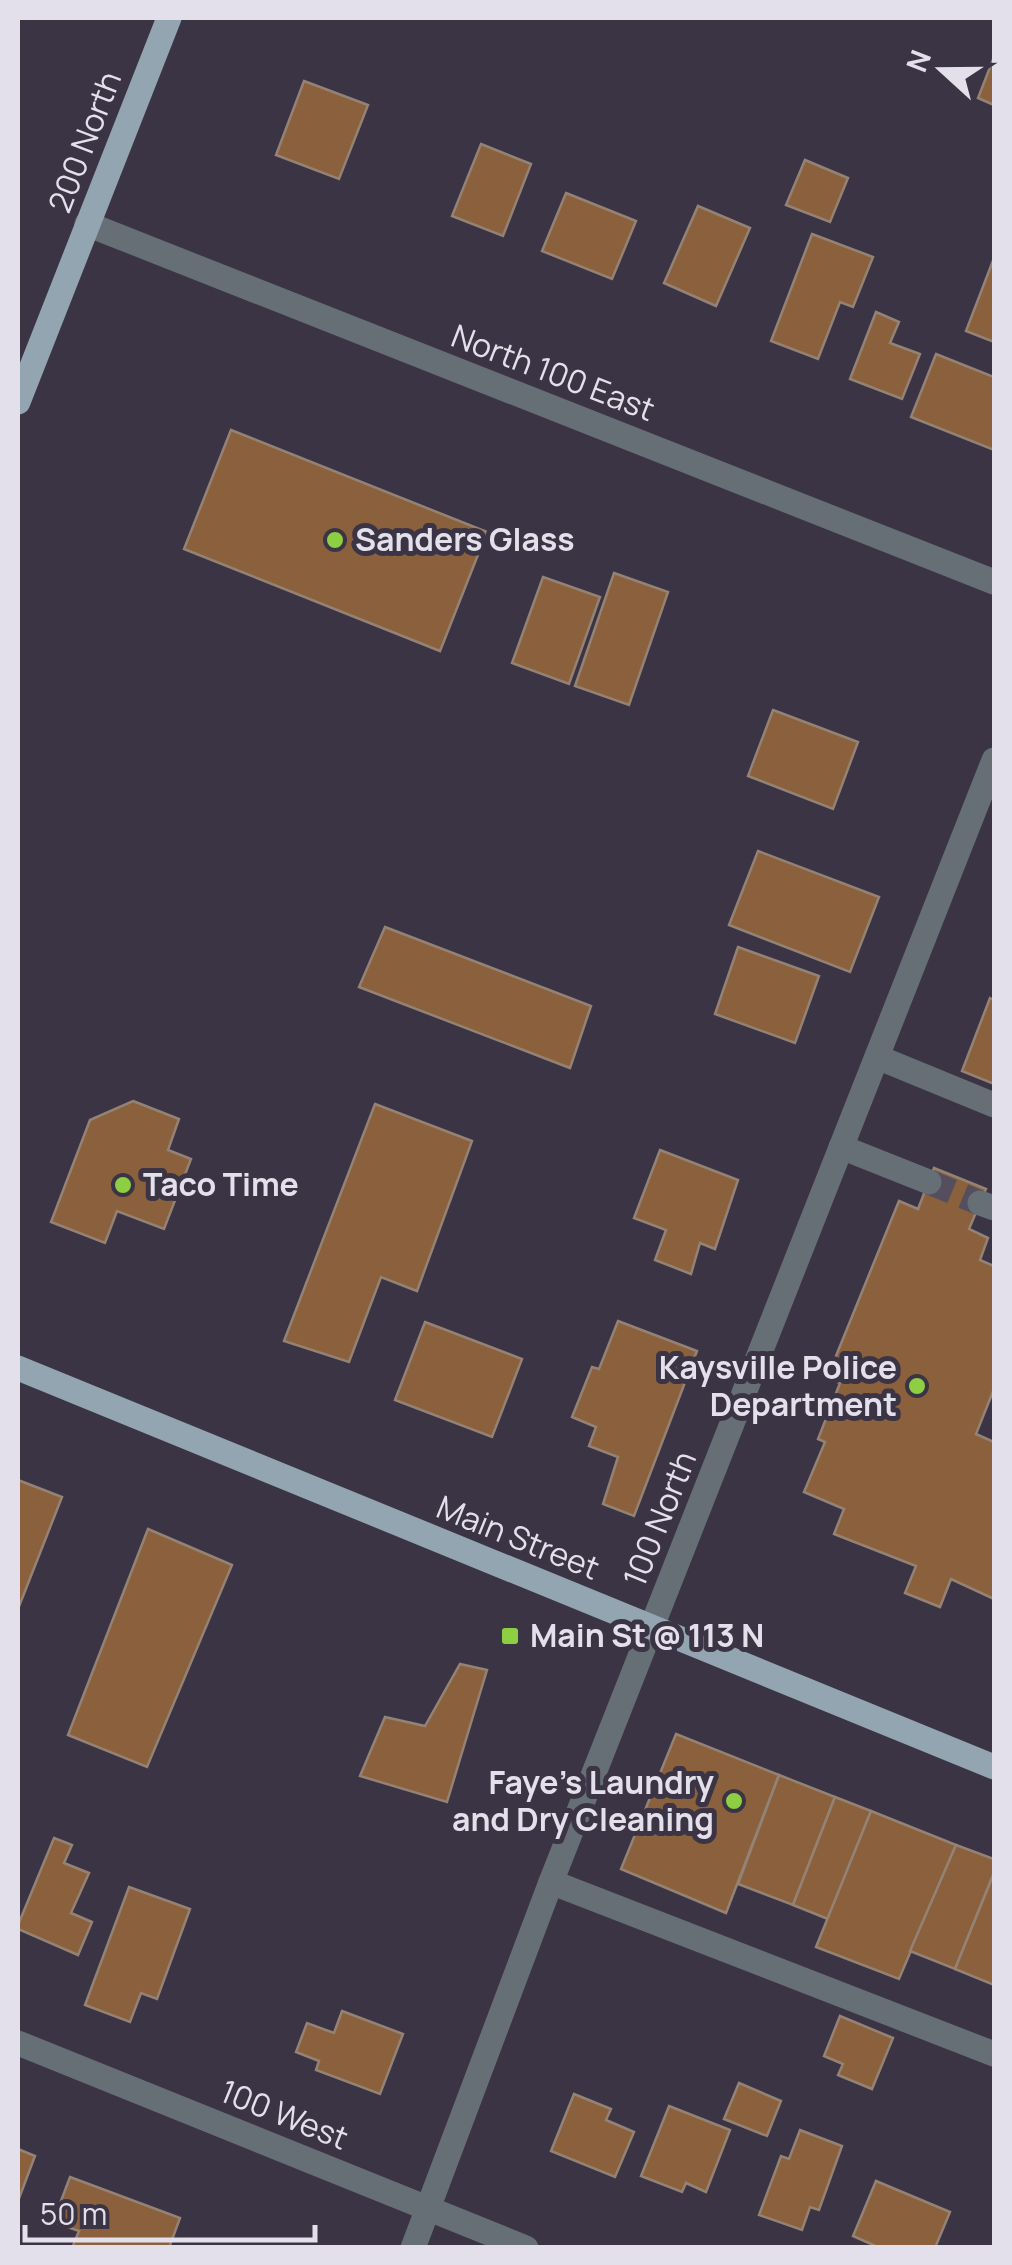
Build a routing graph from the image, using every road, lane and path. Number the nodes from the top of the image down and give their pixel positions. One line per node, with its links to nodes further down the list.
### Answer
1 (168, 18): 2 (main road, 200 North)
2 (87, 224): 3 (main road, 200 North); 4 (street, North 100 East)
3 (18, 402)
4 (994, 582)
5 (994, 760): 6 (street, 100 North)
6 (877, 1058): 7 (street); 8 (street, 100 North)
7 (994, 1105)
8 (842, 1148): 9 (street); 11 (street, 100 North)
9 (928, 1182)
10 (18, 1368): 11 (main road, Main Street)
11 (652, 1628): 12 (main road, Main Street); 13 (street, 100 North)
12 (994, 1767)
13 (551, 1882): 15 (street); 16 (street, 100 North)
14 (18, 2044): 16 (street, 100 West)
15 (994, 2054)
16 (429, 2208): 17 (street, 100 North); 18 (street, 100 West)
17 (412, 2248)
18 (526, 2248)

